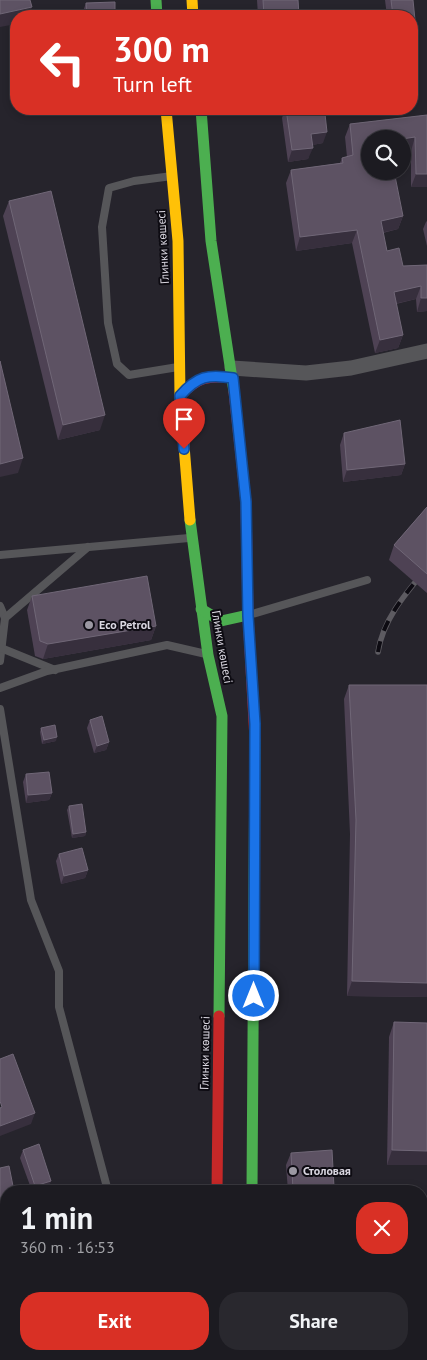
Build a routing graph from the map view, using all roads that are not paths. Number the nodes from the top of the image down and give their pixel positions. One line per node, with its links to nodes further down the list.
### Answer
1 (167, 115): 3 (main road, Глинки көшесі)
2 (200, 115): 6 (main road, Глинки көшесі)
3 (172, 176): 5 (main road, Глинки көшесі); 5 (lane)
4 (427, 351): 6 (street)
5 (180, 367): 7 (main road, Глинки көшесі)
6 (232, 373): 7 (main road); 14 (main road, Глинки көшесі)
7 (180, 396): 8 (main road, Глинки көшесі)
8 (191, 538): 9 (lane); 13 (main road, Глинки көшесі)
9 (88, 547): 10 (lane); 15 (lane)
10 (0, 555)
11 (367, 580): 14 (lane)
12 (0, 606): 15 (lane)
13 (201, 609): 14 (main road); 17 (main road, Глинки көшесі)
14 (248, 616): 24 (main road, Глинки көшесі)
15 (5, 618): 16 (lane)
16 (1, 648): 18 (lane); 19 (lane)
17 (208, 654): 19 (lane); 23 (main road, Глинки көшесі)
18 (0, 660)
19 (55, 670): 20 (lane)
20 (0, 688)
21 (0, 709): 22 (lane)
22 (106, 1185)
23 (217, 1185)
24 (252, 1185)

